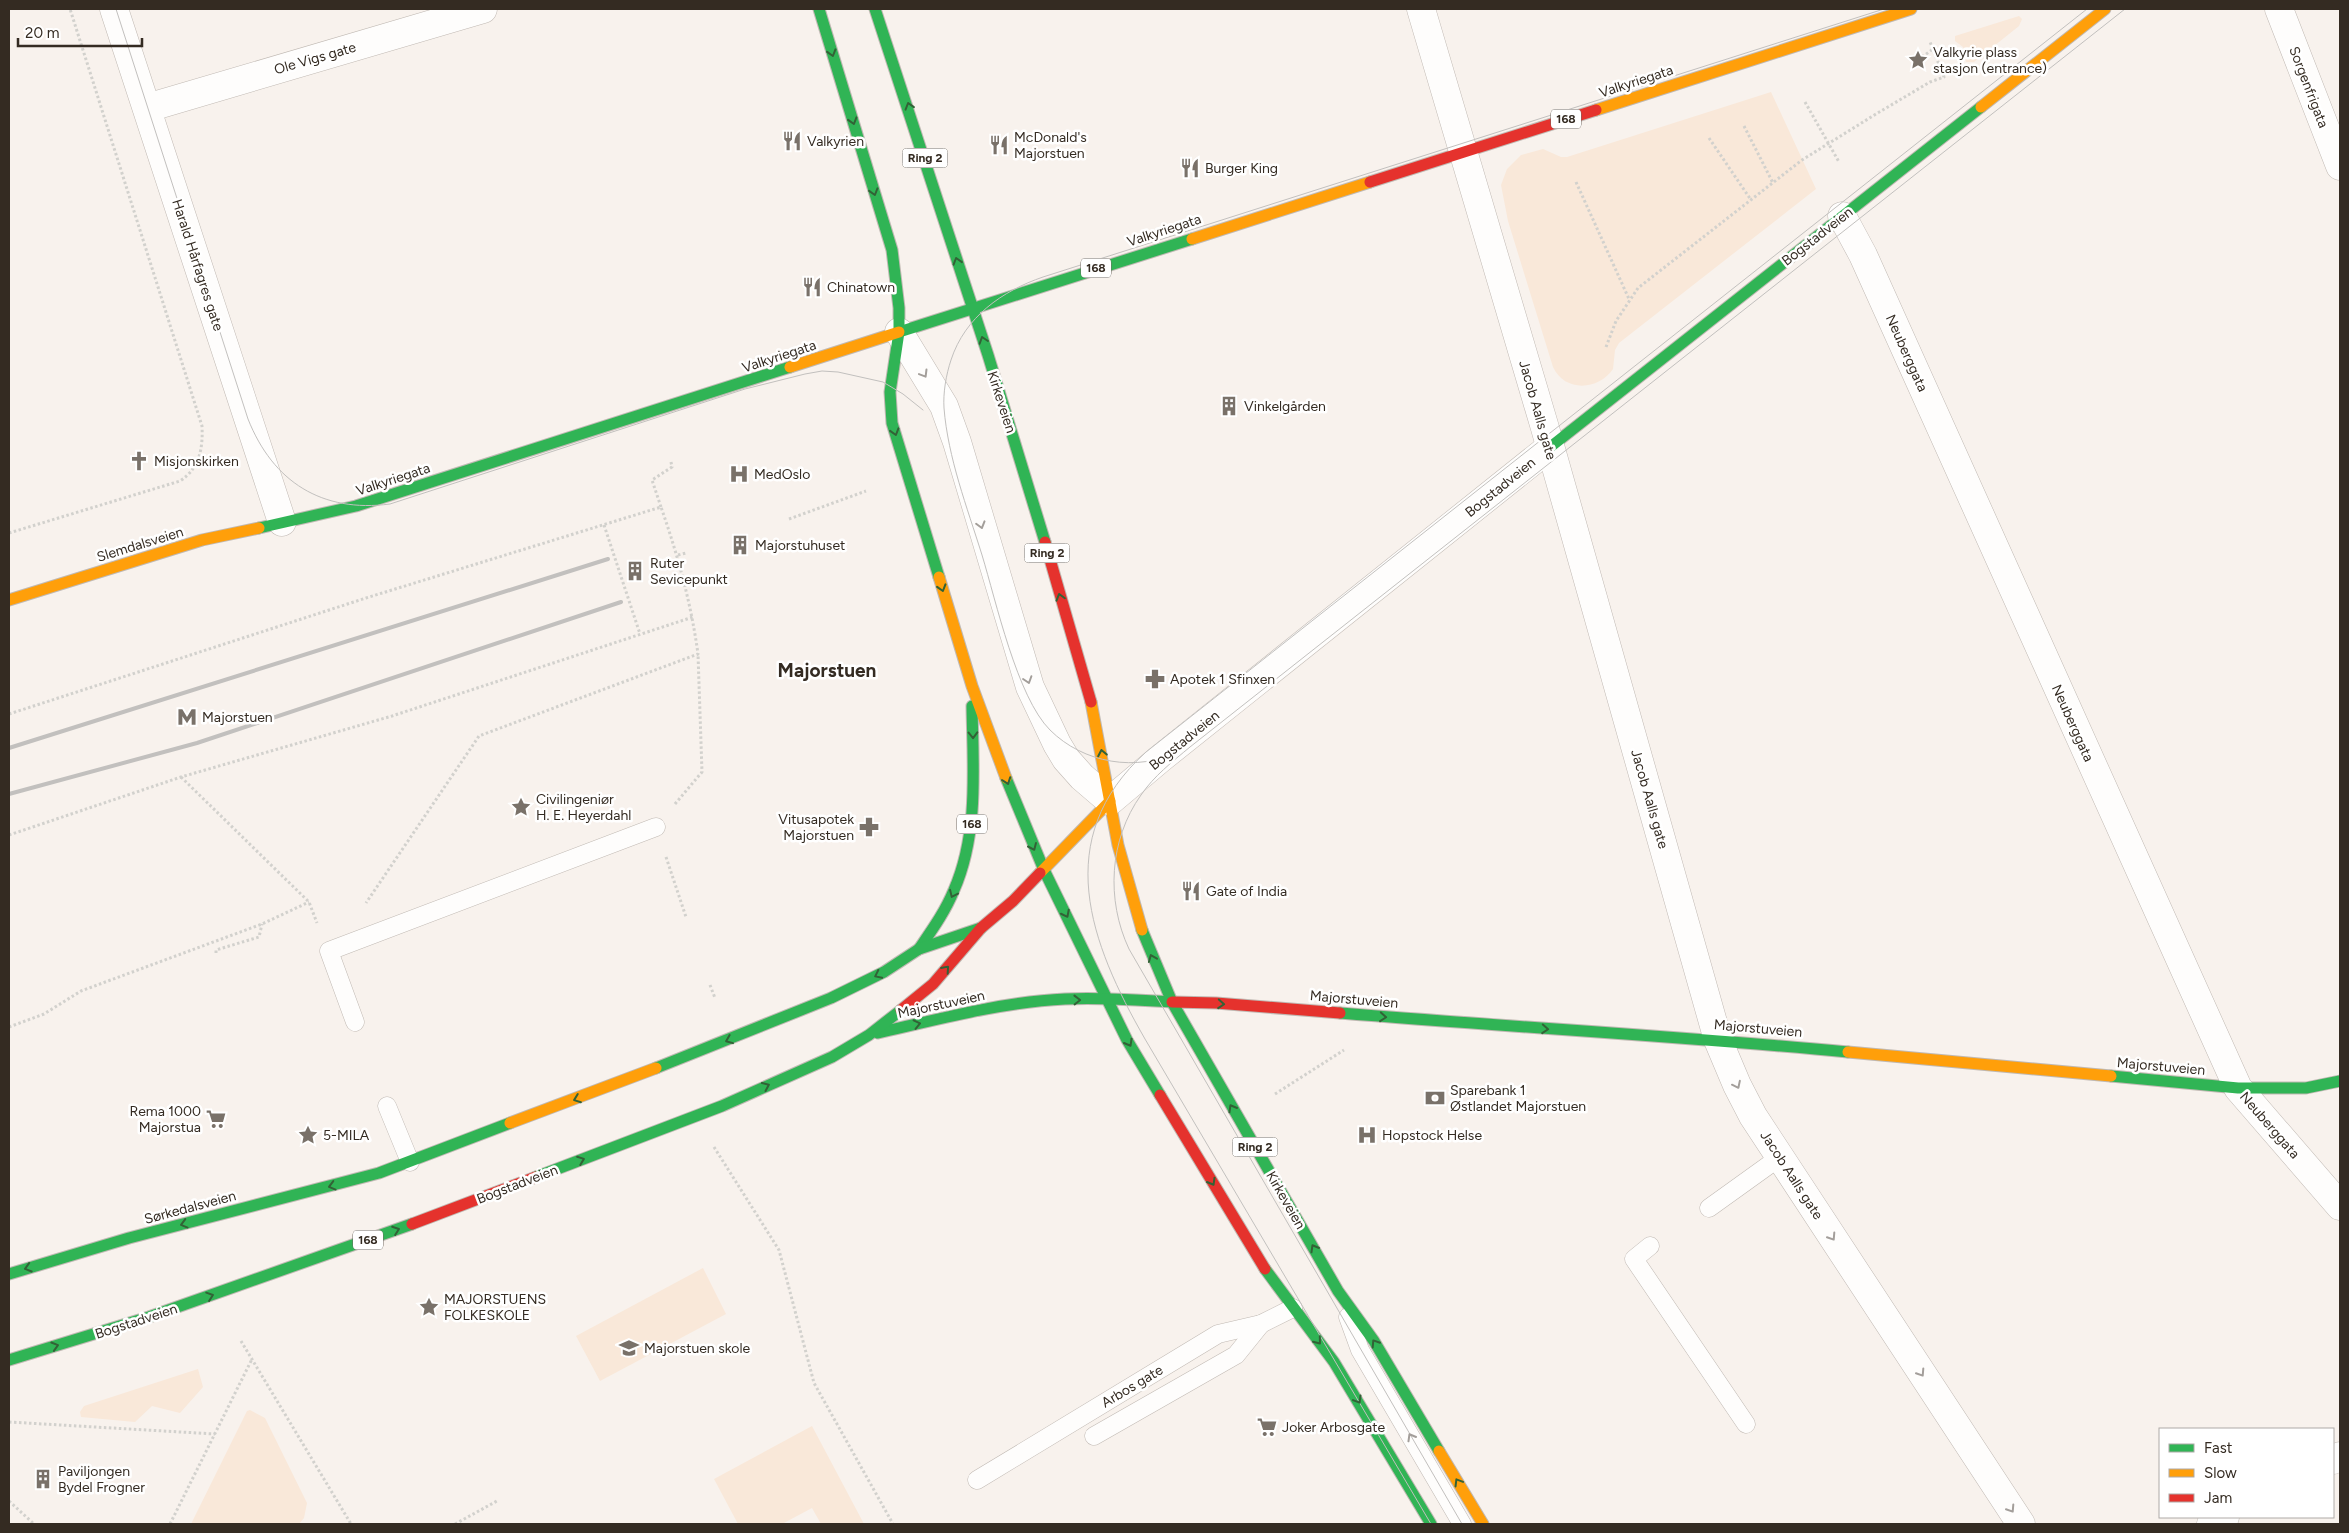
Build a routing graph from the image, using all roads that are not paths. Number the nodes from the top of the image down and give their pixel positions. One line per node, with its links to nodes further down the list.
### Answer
1 (114, 9): 9 (street, Harald Hårfagres gate)
2 (483, 9): 9 (street, Ole Vigs gate)
3 (819, 9): 14 (main road, one-way to 14)
4 (876, 9): 13 (main road, Kirkeveien / Ring 2, one-way to 4)
5 (1422, 9): 10 (street, Jacob Aalls gate)
6 (1911, 9): 10 (main road, Valkyriegata / 168)
7 (2105, 9): 12 (main road, Bogstadveien)
8 (2278, 9): 11 (street, Sorgenfrigata)
9 (148, 108): 16 (street, Harald Hårfagres gate)
10 (1463, 152): 13 (main road, Valkyriegata / 168); 15 (street, Jacob Aalls gate)
11 (2340, 166)
12 (1842, 216): 15 (main road, Bogstadveien); 30 (street, Neuberggata)
13 (972, 308): 14 (main road, Valkyriegata / 168); 19 (main road, Kirkeveien / Ring 2, one-way to 13)
14 (899, 332): 16 (main road, Valkyriegata); 18 (main road, one-way to 18); 19 (street, one-way to 19)
15 (1549, 448): 19 (street, Bogstadveien); 28 (street, Jacob Aalls gate)
16 (282, 522): 17 (main road, Slemdalsveien)
17 (9, 600)
18 (972, 686): 21 (main road, one-way to 21); 23 (main road, Bogstadveien / 168, one-way to 23)
19 (1110, 801): 21 (main road, Bogstadveien / 168); 25 (main road, Kirkeveien / Ring 2, one-way to 19)
20 (656, 827): 26 (lane)
21 (1044, 870): 22 (main road, Bogstadveien / 168); 24 (main road, one-way to 24)
22 (981, 928): 23 (main road, Bogstadveien / 168); 27 (main road, Bogstadveien / 168, one-way to 22)
23 (919, 949): 33 (main road, Bogstadveien / 168, one-way to 33)
24 (1108, 999): 25 (main road, 168); 27 (main road, Majorstuveien / 168, one-way to 24); 40 (main road, one-way to 40)
25 (1172, 1002): 28 (main road, Majorstuveien, one-way to 28); 39 (main road, Kirkeveien / Ring 2, one-way to 25)
26 (355, 1022)
27 (869, 1035): 42 (main road, Bogstadveien / 168, one-way to 27)
28 (1718, 1040): 30 (main road, Majorstuveien); 32 (street, Jacob Aalls gate, one-way to 32)
29 (2340, 1081): 30 (main road, Majorstuveien)
30 (2238, 1088): 35 (street, Neuberggata)
31 (387, 1106): 33 (lane)
32 (1780, 1157): 36 (lane); 50 (street, Jacob Aalls gate, one-way to 50)
33 (410, 1162): 34 (main road, Bogstadveien / 168)
34 (379, 1173): 38 (main road, Sørkedalsveien / 168, one-way to 38)
35 (2340, 1206)
36 (1709, 1208)
37 (1650, 1246): 43 (lane)
38 (9, 1274)
39 (1338, 1291): 48 (lane, one-way to 39); 49 (main road, Kirkeveien / Ring 2, one-way to 39)
40 (1293, 1308): 41 (lane, Arbos gate); 47 (main road, one-way to 47)
41 (1261, 1324): 44 (lane); 45 (lane, Arbos gate)
42 (9, 1360)
43 (1746, 1424)
44 (1094, 1436)
45 (977, 1480)
46 (2223, 1518): 51 (street)
47 (1431, 1524)
48 (1462, 1524)
49 (1483, 1524)
50 (2021, 1524)
51 (2211, 1524)

